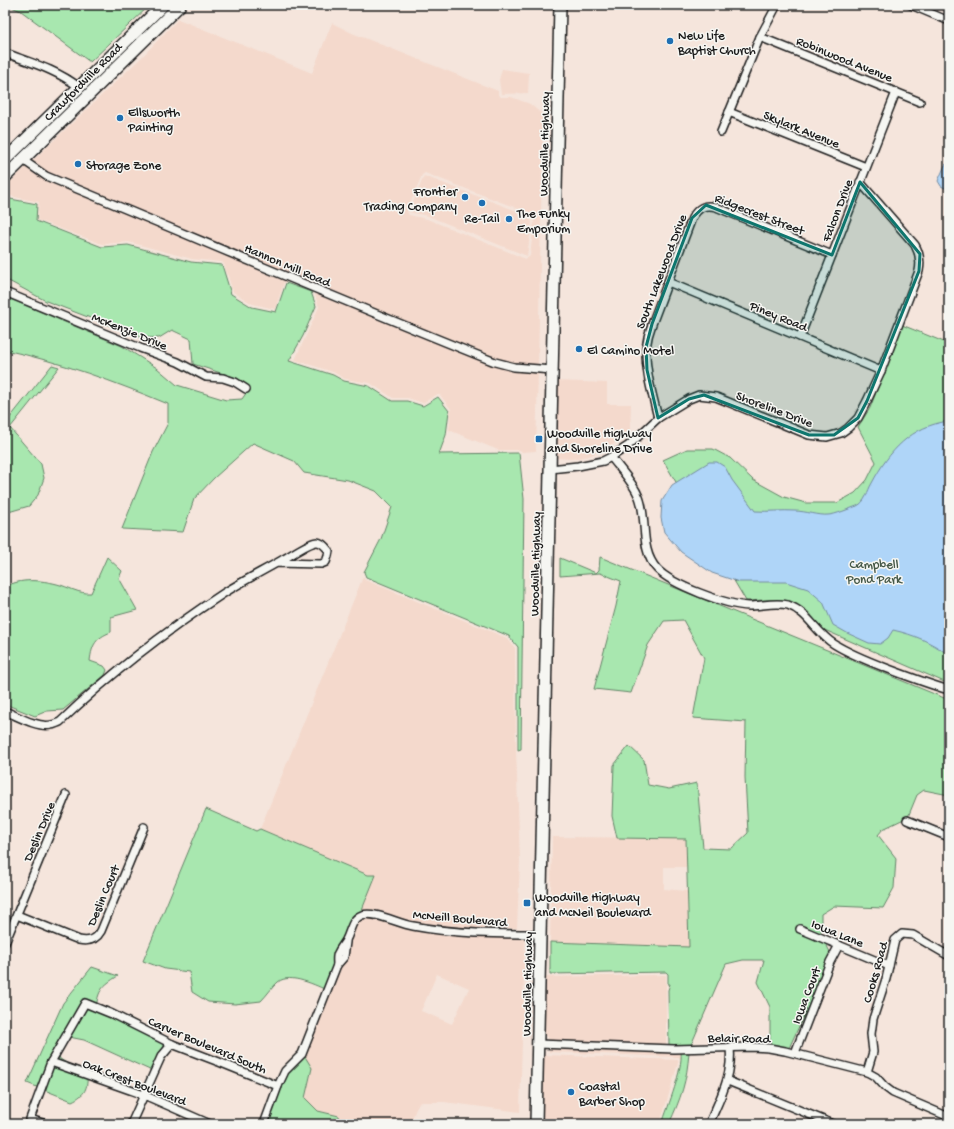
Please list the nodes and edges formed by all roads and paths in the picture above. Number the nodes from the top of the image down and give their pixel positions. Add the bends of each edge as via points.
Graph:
1 (163, 5) edge
2 (180, 5) edge
3 (560, 5) edge
4 (777, 5) edge
5 (911, 5) edge
6 (153, 15) junction
7 (949, 20) edge
8 (760, 37) junction
9 (142, 41) junction
10 (122, 45) junction
11 (8, 54) dead end
12 (112, 71) junction
13 (79, 87) junction
14 (896, 92) junction
15 (920, 102) dead end
16 (729, 112) junction
17 (721, 132) dead end
18 (28, 138) junction
19 (23, 160) junction
20 (5, 161) edge
21 (866, 167) junction
22 (5, 177) edge
23 (860, 182) junction
24 (702, 206) joint
25 (832, 254) junction
26 (668, 282) junction
27 (5, 292) edge
28 (800, 337) junction
29 (552, 370) junction
30 (881, 370) junction
31 (246, 389) dead end
32 (658, 418) junction
33 (611, 457) junction
34 (550, 469) junction
35 (276, 563) junction
36 (949, 690) edge
37 (5, 712) edge
38 (66, 796) dead end
39 (907, 820) dead end
40 (144, 826) dead end
41 (949, 837) edge
42 (16, 915) junction
43 (800, 929) dead end
44 (541, 934) junction
45 (5, 943) edge
46 (839, 945) junction
47 (949, 956) edge
48 (889, 966) junction
49 (172, 1044) junction
50 (538, 1044) junction
51 (730, 1048) junction
52 (795, 1053) junction
53 (51, 1062) junction
54 (867, 1072) junction
55 (728, 1081) junction
56 (278, 1086) junction
57 (144, 1095) junction
58 (949, 1117) edge
59 (46, 1124) edge
60 (131, 1124) edge
61 (210, 1124) edge
62 (264, 1124) edge
63 (536, 1124) edge
64 (709, 1124) edge
65 (833, 1124) edge

1 - 6 main road, Crawfordville Road
2 - 9 main road, Crawfordville Road
3 - 29 main road, Woodville Highway
4 - 8 street
5 - 7 street
6 - 9 main road
6 - 10 main road, Crawfordville Road
8 - 14 street, Robinwood Avenue
8 - 16 street
9 - 12 main road, Crawfordville Road
10 - 12 main road via 118,62
10 - 13 main road, Crawfordville Road
11 - 13 street via 50,69
12 - 19 main road, Crawfordville Road
13 - 18 main road, Crawfordville Road
14 - 15 street, Robinwood Avenue
14 - 21 street, Falcon Drive
16 - 17 street
16 - 21 street, Skylark Avenue
18 - 19 main road
18 - 20 main road, Crawfordville Road
19 - 20 main road
19 - 22 main road, Crawfordville Road
19 - 29 street, Hannon Mill Road via 46,176 495,362 514,367
21 - 23 street, Falcon Drive
23 - 25 street, Falcon Drive
23 - 30 street, Shoreline Drive via 920,254 919,271
24 - 25 street, Ridgecrest Street via 716,207
24 - 26 street, South Lakewood Drive via 692,218
25 - 28 street, Falcon Drive
26 - 28 street, Piney Road
26 - 32 street, South Lakewood Drive via 646,348 647,370
27 - 31 street, McKenzie Drive via 178,362 206,377 223,378
28 - 30 street, Piney Road
29 - 34 main road, Woodville Highway
30 - 32 street, Shoreline Drive via 858,418 848,428 834,435 819,437 804,433 716,397 704,395 689,399
32 - 33 street, Shoreline Drive via 628,446
33 - 34 street, Shoreline Drive via 593,464
33 - 36 street via 631,481 639,497 650,559 669,579 726,603 750,606 782,604 795,608 819,633 839,648
34 - 44 main road, Woodville Highway
35 - 35 street via 317,542 324,544 329,551 326,562 321,564
35 - 37 street via 225,592 163,635 100,685 60,722 46,726
38 - 42 street, Deslin Drive
39 - 41 street
40 - 42 street, Deslin Court via 101,930 94,939 79,940
42 - 45 street, Deslin Drive
43 - 46 street, Iowa Lane
44 - 50 main road, Woodville Highway
44 - 56 street, McNeill Boulevard via 453,932 410,926 375,915 357,918 338,952 337,965 302,1054 285,1072
46 - 48 street, Iowa Lane
46 - 52 street, Iowa Court
47 - 48 street, Cooks Road via 905,933 895,940
48 - 54 street, Cooks Road via 873,1019 873,1052
49 - 53 street, Carver Boulevard South via 118,1016 85,1003
49 - 56 street, Carver Boulevard South
49 - 57 street via 161,1057
50 - 51 street, Belair Road via 674,1049
50 - 63 main road, Woodville Highway
51 - 52 street, Belair Road via 769,1048
51 - 55 street
52 - 54 street, Belair Road
53 - 57 street, Oak Crest Boulevard
53 - 59 street via 30,1119
54 - 58 street, Belair Road via 893,1093
55 - 64 street
55 - 65 street
56 - 62 street, McNeill Boulevard
57 - 60 street
57 - 61 street, Oak Crest Boulevard

